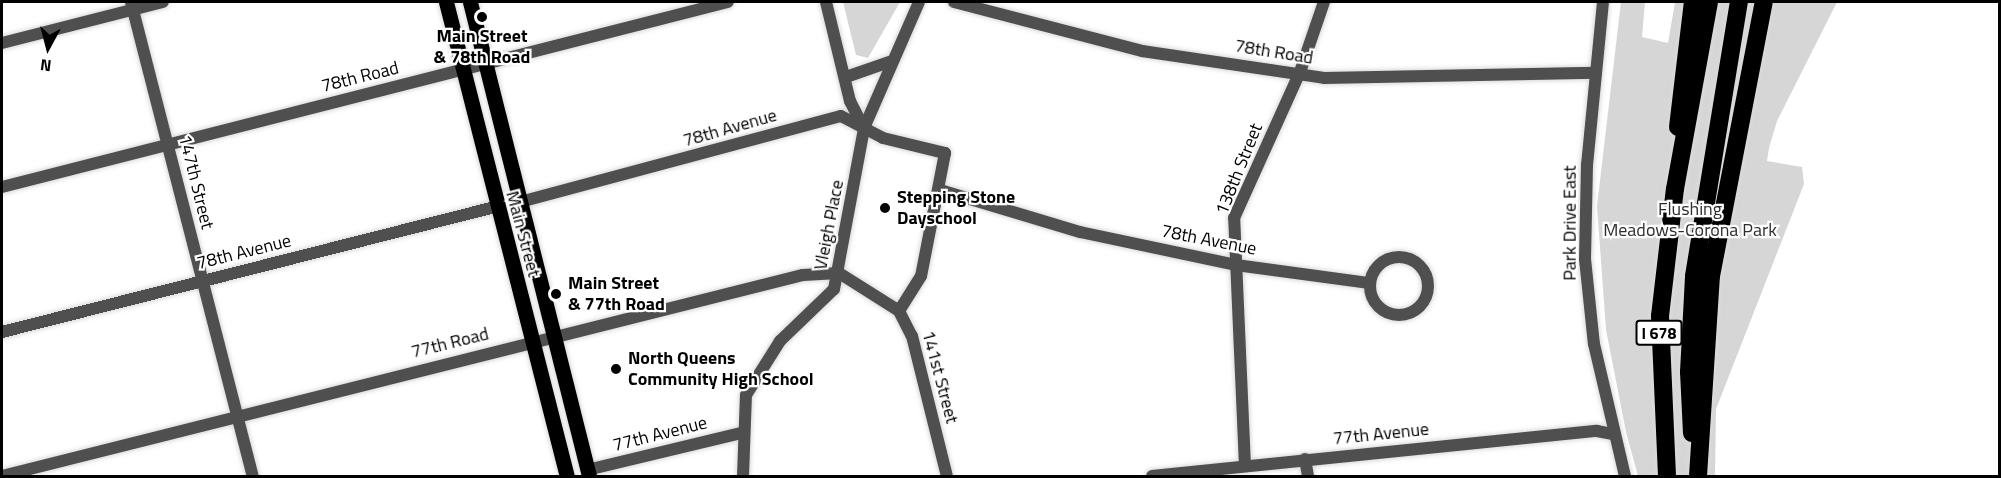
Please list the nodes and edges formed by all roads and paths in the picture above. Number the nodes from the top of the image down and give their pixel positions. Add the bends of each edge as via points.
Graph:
1 (163, 2) edge
2 (446, 2) edge
3 (470, 2) edge
4 (728, 2) edge
5 (826, 2) edge
6 (919, 2) edge
7 (954, 2) edge
8 (1324, 2) edge
9 (1603, 2) edge
10 (1693, 2) edge
11 (1709, 2) edge
12 (1739, 2) edge
13 (1764, 2) edge
14 (1771, 2) edge
15 (132, 5) edge
16 (2, 43) edge
17 (1755, 52) junction
18 (889, 62) junction
19 (487, 63) junction
20 (464, 69) junction
21 (1300, 72) junction
22 (1596, 73) junction
23 (846, 77) junction
24 (864, 128) junction
25 (168, 145) junction
26 (2, 188) edge
27 (1675, 189) junction
28 (940, 190) junction
29 (520, 202) junction
30 (495, 207) junction
31 (1236, 265) junction
32 (839, 273) junction
33 (202, 280) junction
34 (1370, 283) junction
35 (899, 311) junction
36 (2, 332) edge
37 (552, 337) junction
38 (532, 340) junction
39 (237, 417) junction
40 (741, 433) junction
41 (1612, 434) junction
42 (1305, 459) junction
43 (1245, 466) junction
44 (588, 473) edge
45 (566, 476) edge
46 (2, 477) edge
47 (253, 477) edge
48 (742, 477) edge
49 (947, 477) edge
50 (1152, 477) edge
51 (1308, 477) edge
52 (1625, 477) edge
53 (1667, 477) edge
54 (1698, 477) edge

1 - 15 street
2 - 20 main road, Main Street
3 - 19 main road, Main Street
4 - 19 street, 78th Road
5 - 23 street
6 - 18 street, Vleigh Place
7 - 21 street, 78th Road via 1142,51
8 - 21 street, 138th Street
9 - 22 street, Park Drive East
10 - 27 highway via 1680,80
11 - 27 highway, I 678
12 - 54 highway, I 678 via 1692,304 1689,395
13 - 17 highway
14 - 17 highway
15 - 16 street
15 - 25 street, 147th Street
17 - 54 highway via 1711,276
18 - 23 street
18 - 24 street, Vleigh Place via 873,116
19 - 20 street, 78th Road
19 - 29 main road, Main Street
20 - 25 street, 78th Road
20 - 30 main road, Main Street
21 - 22 street, 78th Road via 1324,78
21 - 31 street, 138th Street via 1234,218
22 - 41 street, Park Drive East via 1585,259
23 - 24 street via 849,101
24 - 28 street, 78th Avenue via 883,138 945,153
24 - 29 street, 78th Avenue via 841,116
24 - 32 street, Vleigh Place
25 - 26 street, 78th Road
25 - 33 street, 147th Street
27 - 53 highway, I 678 via 1659,344
28 - 31 street, 78th Avenue via 1080,232
28 - 35 street via 921,276
29 - 37 main road, Main Street
30 - 33 street, 78th Avenue
30 - 38 main road, Main Street
31 - 34 street, 78th Avenue
31 - 43 street, 138th Street
32 - 35 street
32 - 37 street, 77th Road via 780,280
32 - 40 street, Vleigh Place via 834,290 761,366 746,395
33 - 36 street, 78th Avenue
33 - 39 street, 147th Street
34 - 34 street via 1377,305 1398,315 1419,307 1428,288 1417,263 1400,257 1380,264
35 - 49 street, 141st Street via 912,336
37 - 38 street, 77th Road
37 - 44 main road, Main Street
38 - 39 street, 77th Road
38 - 45 main road, Main Street
39 - 46 street, 77th Road
39 - 47 street, 147th Street
40 - 44 street, 77th Avenue
40 - 48 street, Vleigh Place
41 - 42 street, 77th Avenue via 1597,430
41 - 52 street, Park Drive East
42 - 43 street, 77th Avenue
42 - 51 street
43 - 50 street, 77th Avenue

